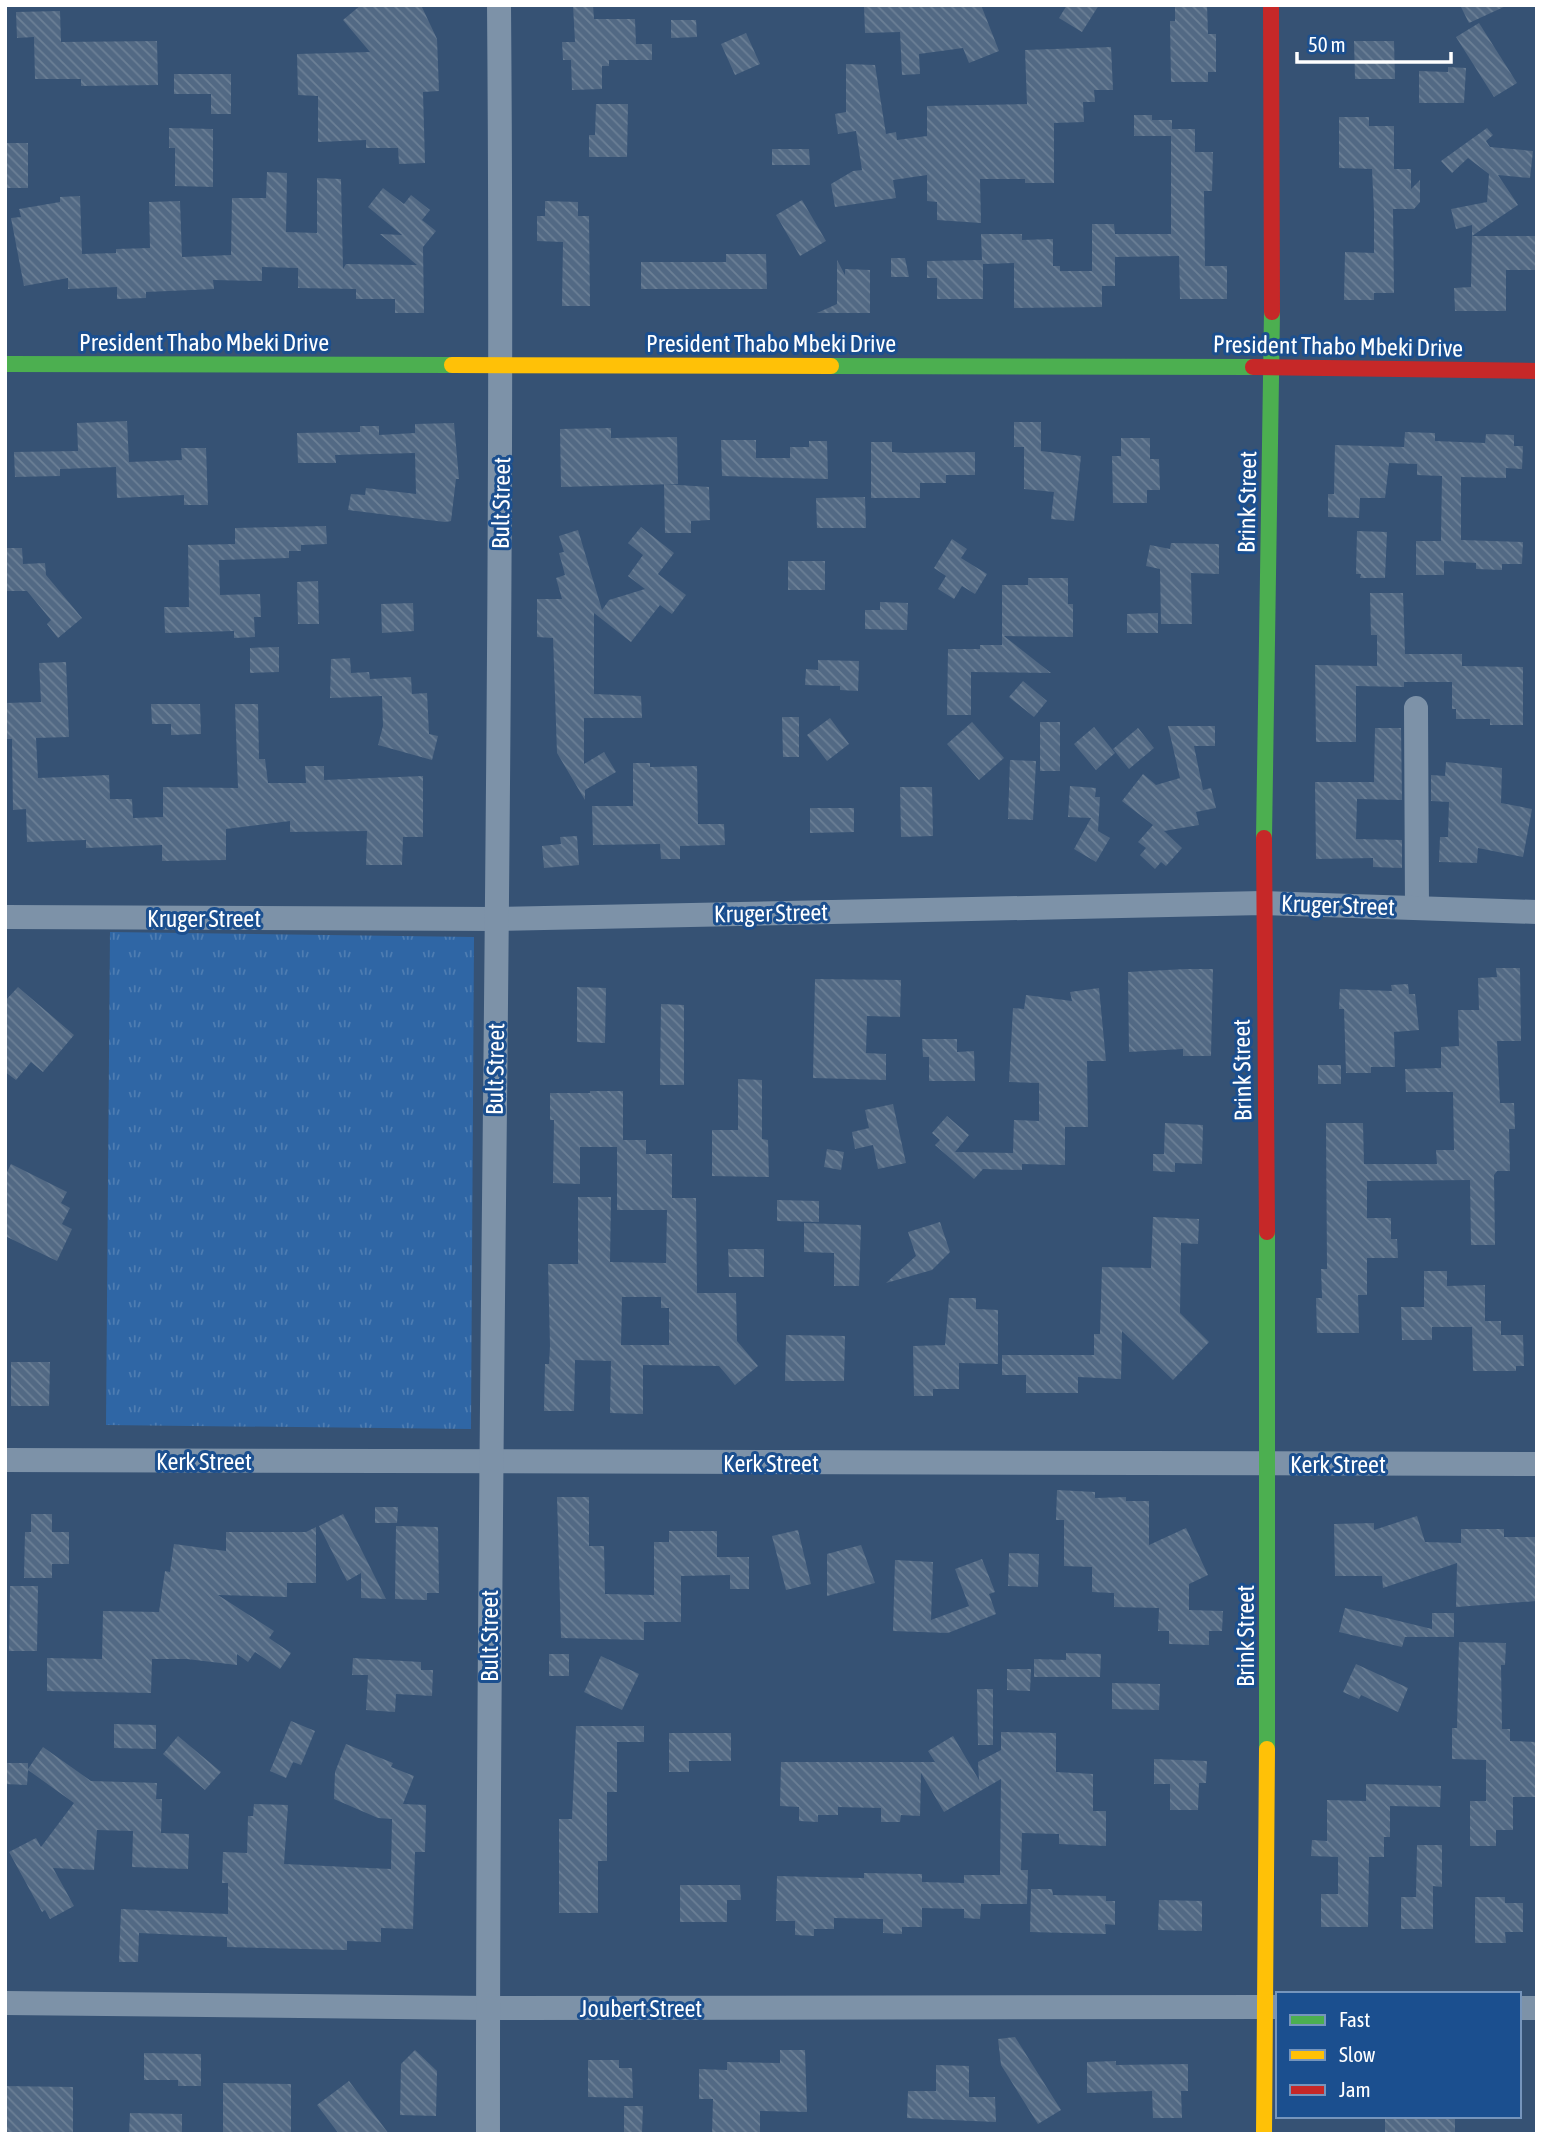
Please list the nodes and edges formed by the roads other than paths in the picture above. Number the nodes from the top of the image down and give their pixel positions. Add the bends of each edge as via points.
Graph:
1 (499, 5) edge
2 (1271, 5) edge
3 (5, 364) edge
4 (502, 365) junction
5 (1272, 367) junction
6 (1537, 371) edge
7 (1416, 708) dead end
8 (1263, 903) junction
9 (1417, 908) junction
10 (1537, 912) edge
11 (5, 917) edge
12 (497, 919) junction
13 (5, 1460) edge
14 (490, 1463) junction
15 (1269, 1464) junction
16 (1537, 1464) edge
17 (5, 2003) edge
18 (1272, 2007) edge
19 (488, 2008) junction
20 (488, 2134) edge
21 (1264, 2134) edge

1 - 4 street, Bult Street
2 - 5 street, Brink Street
3 - 4 street, President Thabo Mbeki Drive
4 - 5 street, President Thabo Mbeki Drive
4 - 12 street, Bult Street
5 - 6 street, President Thabo Mbeki Drive
5 - 8 street, Brink Street
7 - 9 street
8 - 9 street, Kruger Street
8 - 12 street, Kruger Street
8 - 15 street, Brink Street
9 - 10 street, Kruger Street
11 - 12 street, Kruger Street
12 - 14 street, Bult Street
13 - 14 street, Kerk Street
14 - 15 street, Kerk Street
14 - 19 street, Bult Street
15 - 16 street, Kerk Street
15 - 18 street, Brink Street
17 - 19 street, Joubert Street
18 - 19 street, Joubert Street
18 - 21 street, Brink Street
19 - 20 street, Bult Street

